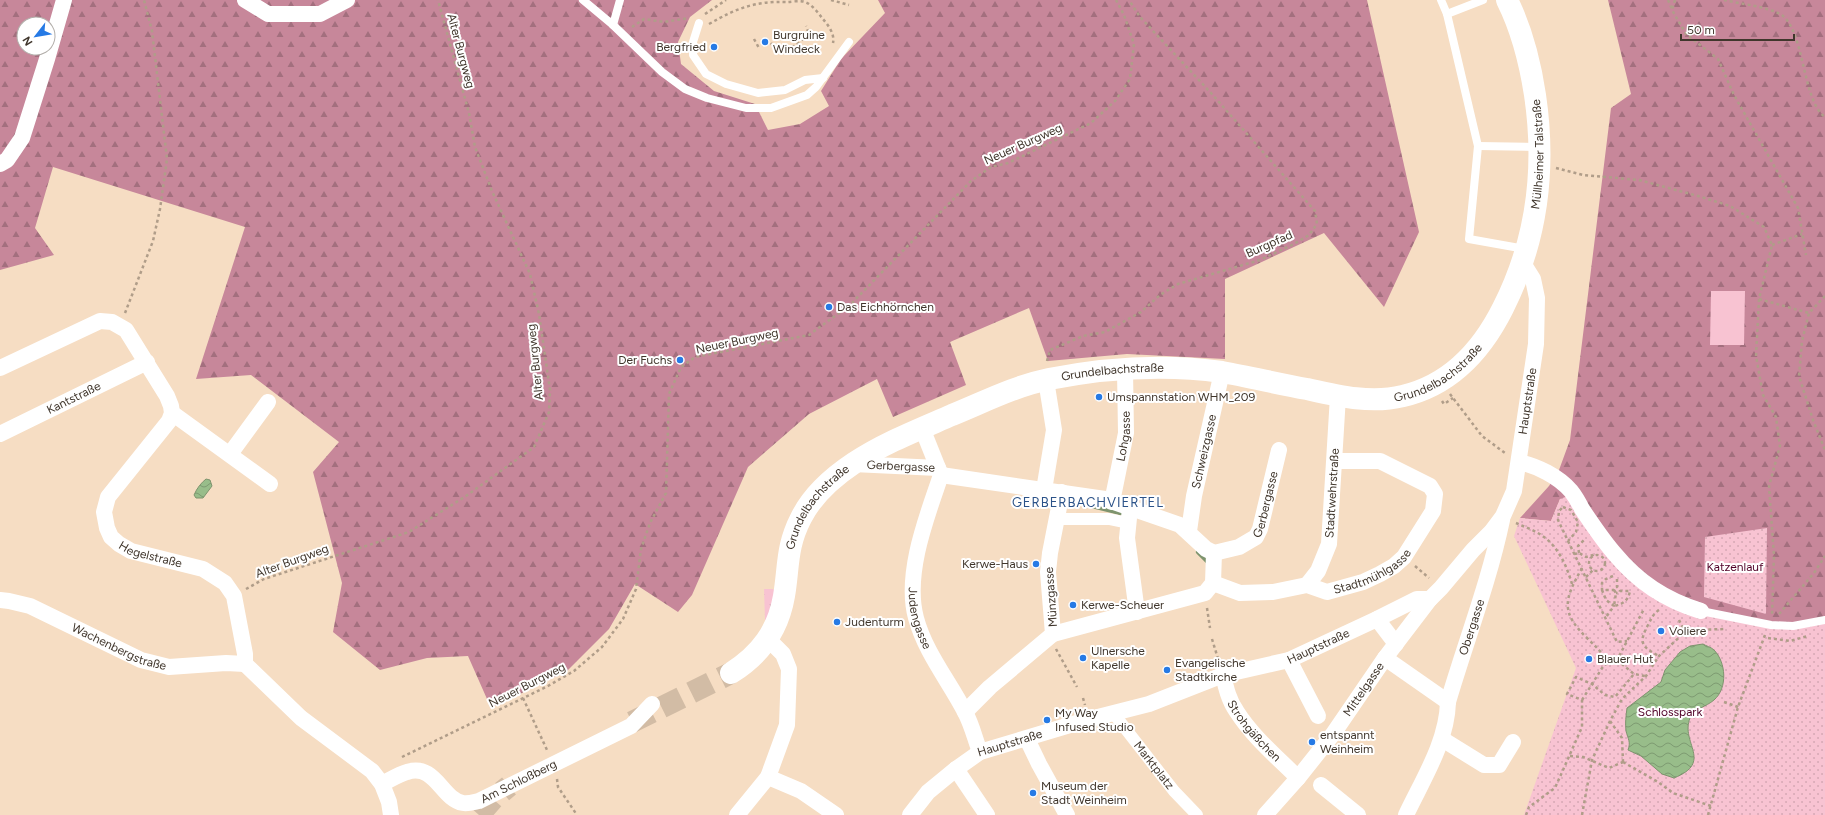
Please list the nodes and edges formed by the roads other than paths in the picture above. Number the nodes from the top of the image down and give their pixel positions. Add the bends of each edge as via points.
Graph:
1 (64, 0) edge
2 (245, 0) edge
3 (347, 0) edge
4 (583, 0) edge
5 (620, 0) edge
6 (1441, 0) edge
7 (1483, 0) edge
8 (1506, 0) edge
9 (1447, 14) junction
10 (699, 23) dead end
11 (613, 25) junction
12 (849, 42) dead end
13 (823, 78) junction
14 (1478, 146) junction
15 (1540, 156) junction
16 (0, 164) edge
17 (1525, 257) junction
18 (147, 362) junction
19 (0, 368) edge
20 (1125, 370) junction
21 (1222, 372) junction
22 (1047, 379) junction
23 (1338, 396) junction
24 (268, 402) dead end
25 (172, 413) junction
26 (922, 428) junction
27 (0, 434) edge
28 (1279, 450) dead end
29 (230, 454) junction
30 (1335, 461) junction
31 (1518, 462) junction
32 (853, 464) junction
33 (939, 472) junction
34 (270, 484) dead end
35 (1044, 490) junction
36 (1062, 492) junction
37 (1112, 502) junction
38 (1129, 516) junction
39 (1503, 516) junction
40 (1057, 519) junction
41 (1189, 531) junction
42 (1214, 553) junction
43 (1307, 585) junction
44 (1209, 588) junction
45 (1436, 594) junction
46 (0, 600) edge
47 (1701, 611) joint
48 (1136, 612) junction
49 (1377, 619) junction
50 (1825, 620) edge
51 (768, 639) junction
52 (1055, 641) junction
53 (1396, 644) junction
54 (1385, 658) junction
55 (1289, 660) junction
56 (245, 664) junction
57 (731, 673) tunnel mouth
58 (1223, 675) junction
59 (1448, 702) junction
60 (652, 704) dead end
61 (965, 712) junction
62 (1114, 714) junction
63 (1318, 716) dead end
64 (1027, 739) junction
65 (1442, 739) junction
66 (1513, 742) dead end
67 (980, 752) junction
68 (956, 769) junction
69 (768, 778) junction
70 (1298, 778) junction
71 (382, 784) junction
72 (1321, 785) dead end
73 (391, 815) edge
74 (737, 815) edge
75 (836, 815) edge
76 (910, 815) edge
77 (987, 815) edge
78 (1068, 815) edge
79 (1197, 815) edge
80 (1265, 815) edge
81 (1358, 815) edge
82 (1406, 815) edge

1 - 16 street via 22,138 7,160
2 - 3 street via 268,14 320,14
4 - 11 lane
5 - 11 lane
6 - 9 lane
7 - 9 lane
8 - 15 main road, Müllheimer Talstraße via 1515,17 1528,60 1537,111
9 - 14 lane
10 - 13 lane via 693,42 693,55 706,74 726,84 758,93 785,90 805,80
11 - 13 lane via 662,72 685,88 706,98 746,108 771,108 807,95
12 - 13 lane
14 - 15 lane
14 - 17 lane via 1469,239
15 - 17 main road, Müllheimer Talstraße via 1537,203
17 - 23 main road, Grundelbachstraße via 1512,290 1488,335 1471,357 1452,373 1430,386 1401,397 1367,399
17 - 31 street, Hauptstraße via 1533,278 1538,313 1536,344
18 - 19 street via 132,338 120,325 106,321
18 - 25 street via 171,406
18 - 27 street, Kantstraße
20 - 21 main road, Grundelbachstraße via 1168,368
20 - 22 main road, Grundelbachstraße via 1087,372
20 - 37 street, Lohgasse via 1126,433
21 - 23 main road, Grundelbachstraße
21 - 41 street, Schweizgasse via 1194,496
22 - 26 main road, Grundelbachstraße via 1010,390
22 - 35 street via 1054,430
23 - 30 street, Stadtwehrstraße
24 - 29 street
25 - 29 street
25 - 56 street, Hegelstraße via 165,428 108,498 104,512 107,528 119,544 131,551 203,569 225,583 234,596
26 - 32 main road, Grundelbachstraße
26 - 33 street
28 - 42 street, Gerbergasse via 1256,538 1239,547
29 - 34 street
30 - 43 street, Stadtwehrstraße via 1329,544 1318,571
30 - 43 street, Stadtmühlgasse via 1380,461 1430,486 1435,494 1433,511 1404,557 1394,566 1380,574 1327,592
31 - 39 street, Hauptstraße via 1514,491
31 - 47 street via 1533,465 1555,477 1571,491 1603,540 1644,583 1665,597
32 - 33 street, Gerbergasse
32 - 51 main road, Grundelbachstraße via 824,489 801,518 788,552 784,596
33 - 35 street, Gerbergasse
33 - 61 street, Judengasse via 917,553 914,605 928,648
35 - 36 street, Gerbergasse
36 - 37 street, Gerbergasse
36 - 40 street, Münzgasse
37 - 38 street, Gerbergasse
38 - 40 street via 1109,519
38 - 41 street, Gerbergasse via 1180,525
38 - 48 street via 1127,538
39 - 45 street, Hauptstraße
39 - 59 street, Obergasse via 1482,598
40 - 52 street, Münzgasse via 1048,572
41 - 42 street, Gerbergasse via 1206,549
42 - 44 street
43 - 44 street via 1273,592 1240,593
44 - 48 street
45 - 49 street, Hauptstraße via 1417,599
45 - 53 street, Mittelgasse
46 - 56 street, Wachenbergstraße via 30,606 141,660 168,667
47 - 50 lane via 1772,625 1793,626
48 - 52 street
49 - 53 street
49 - 55 street, Hauptstraße
51 - 57 main road, Grundelbachstraße via 754,657
51 - 69 street via 783,654 789,669 790,686 787,725
52 - 61 street, Münzgasse via 990,687
53 - 54 street, Mittelgasse
54 - 59 street
54 - 70 street, Mittelgasse via 1333,734
55 - 58 street, Hauptstraße
55 - 63 street
56 - 71 street via 301,718 372,771
58 - 62 street, Hauptstraße via 1149,704
58 - 70 street, Strohgäßchen via 1236,712 1251,731
59 - 65 street, Obergasse
60 - 71 street, Am Schloßberg via 630,726 471,803 457,801 431,775 421,771 408,771
61 - 67 street, Judengasse
62 - 64 street, Hauptstraße
62 - 79 street, Marktplatz via 1174,791
64 - 67 street, Hauptstraße
64 - 78 street
65 - 66 street via 1484,765 1499,766
65 - 82 street, Obergasse
67 - 68 street, Hauptstraße
68 - 76 street, Hauptstraße via 928,792
68 - 77 street
69 - 74 street
69 - 75 street via 801,791
70 - 80 street, Mittelgasse
71 - 73 street
72 - 81 street

